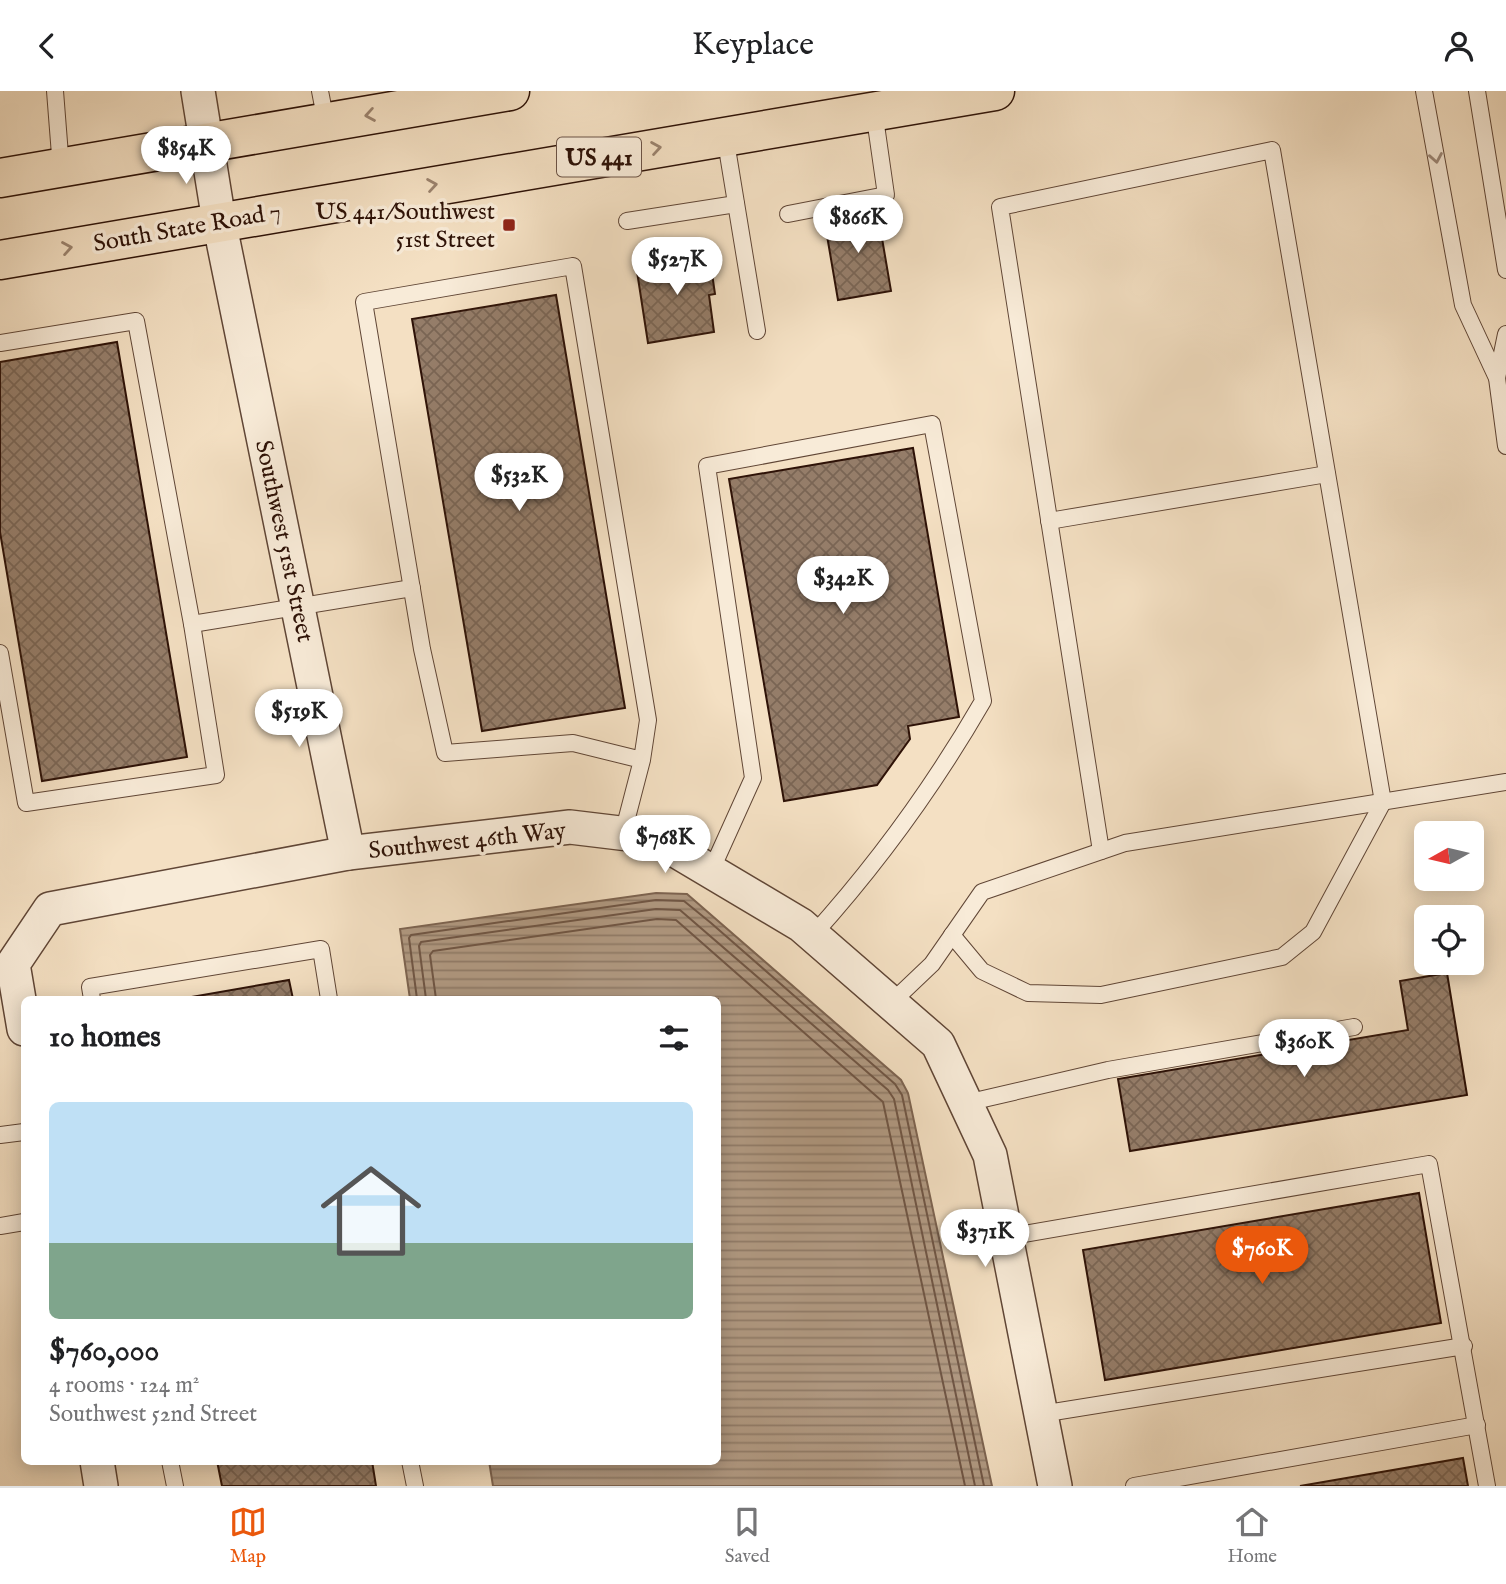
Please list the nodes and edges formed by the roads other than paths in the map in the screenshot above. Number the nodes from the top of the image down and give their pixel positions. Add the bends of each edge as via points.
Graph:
1 (55, 91) edge
2 (198, 91) edge
3 (510, 91) edge
4 (995, 91) edge
5 (1424, 91) edge
6 (1477, 91) edge
7 (323, 107) edge
8 (874, 111) junction
9 (725, 136) junction
10 (206, 142) junction
11 (61, 168) junction
12 (0, 178) edge
13 (736, 204) junction
14 (788, 214) dead end
15 (219, 221) junction
16 (627, 221) dead end
17 (0, 261) edge
18 (1506, 269) edge
19 (757, 331) dead end
20 (1506, 334) edge
21 (0, 342) edge
22 (1497, 378) junction
23 (1506, 446) edge
24 (1327, 474) junction
25 (1049, 521) junction
26 (411, 588) junction
27 (298, 607) junction
28 (192, 624) junction
29 (0, 653) edge
30 (642, 760) junction
31 (1506, 782) edge
32 (1383, 802) junction
33 (623, 833) junction
34 (1101, 851) junction
35 (348, 853) junction
36 (711, 871) junction
37 (813, 935) junction
38 (952, 935) junction
39 (91, 996) edge
40 (329, 996) edge
41 (891, 1003) junction
42 (21, 1011) edge
43 (1354, 1027) dead end
44 (966, 1103) junction
45 (21, 1132) edge
46 (0, 1135) edge
47 (21, 1222) edge
48 (0, 1226) edge
49 (1006, 1237) junction
50 (1464, 1346) junction
51 (1041, 1414) junction
52 (1477, 1425) junction
53 (98, 1465) edge
54 (171, 1465) edge
55 (411, 1465) edge
56 (101, 1486) edge
57 (175, 1486) edge
58 (415, 1486) edge
59 (1055, 1486) edge
60 (1134, 1486) edge
61 (1487, 1486) edge

1 - 11 lane
2 - 10 street, Southwest 51st Street
3 -> 7 main road
4 - 8 main road, South State Road 7 / US 441
5 -> 22 lane via 1463,305
6 - 18 lane
7 - 10 main road
8 - 9 main road, South State Road 7 / US 441
8 - 14 lane via 886,195
9 - 13 lane
15 -> 9 main road, South State Road 7 / US 441
10 - 11 main road
10 - 15 street, Southwest 51st Street
11 - 12 main road
13 - 16 lane
13 - 19 lane
17 -> 15 main road, South State Road 7 / US 441
15 - 27 street, Southwest 51st Street
20 - 22 lane
21 - 28 lane via 136,321
22 - 23 lane
24 - 25 lane
24 - 25 lane via 1272,150 1000,207
24 - 32 lane
25 - 34 lane
26 - 27 lane
26 - 30 lane via 445,753 573,743
26 - 30 lane via 364,302 573,266 648,720
27 - 28 lane
27 - 35 street, Southwest 51st Street
28 - 29 lane via 216,775 26,803
30 - 33 lane
31 - 32 lane
32 - 34 lane via 1125,843
32 - 38 lane via 1313,932 1282,957 1101,995 1028,993 982,971
33 - 35 street, Southwest 46th Way via 570,827
33 - 36 street, Southwest 46th Way via 653,837
34 - 38 lane via 982,892
35 - 42 street via 50,909 13,964
36 - 37 street, Southwest 46th Way
36 - 37 lane via 753,778 707,467 932,424 983,701 955,749 861,880
37 - 41 street, Southwest 46th Way
38 - 41 lane via 932,964
39 - 40 lane via 90,988 321,949
41 - 44 street, Southwest 46th Way via 938,1044
43 - 44 lane via 1108,1070
44 - 49 street via 990,1154
45 - 46 lane
47 - 48 lane
49 - 50 lane via 1429,1164
49 - 51 street
50 - 51 lane
50 - 52 lane
51 - 59 street
52 - 60 lane
52 - 61 lane
53 - 56 street
54 - 57 lane
55 - 58 lane

